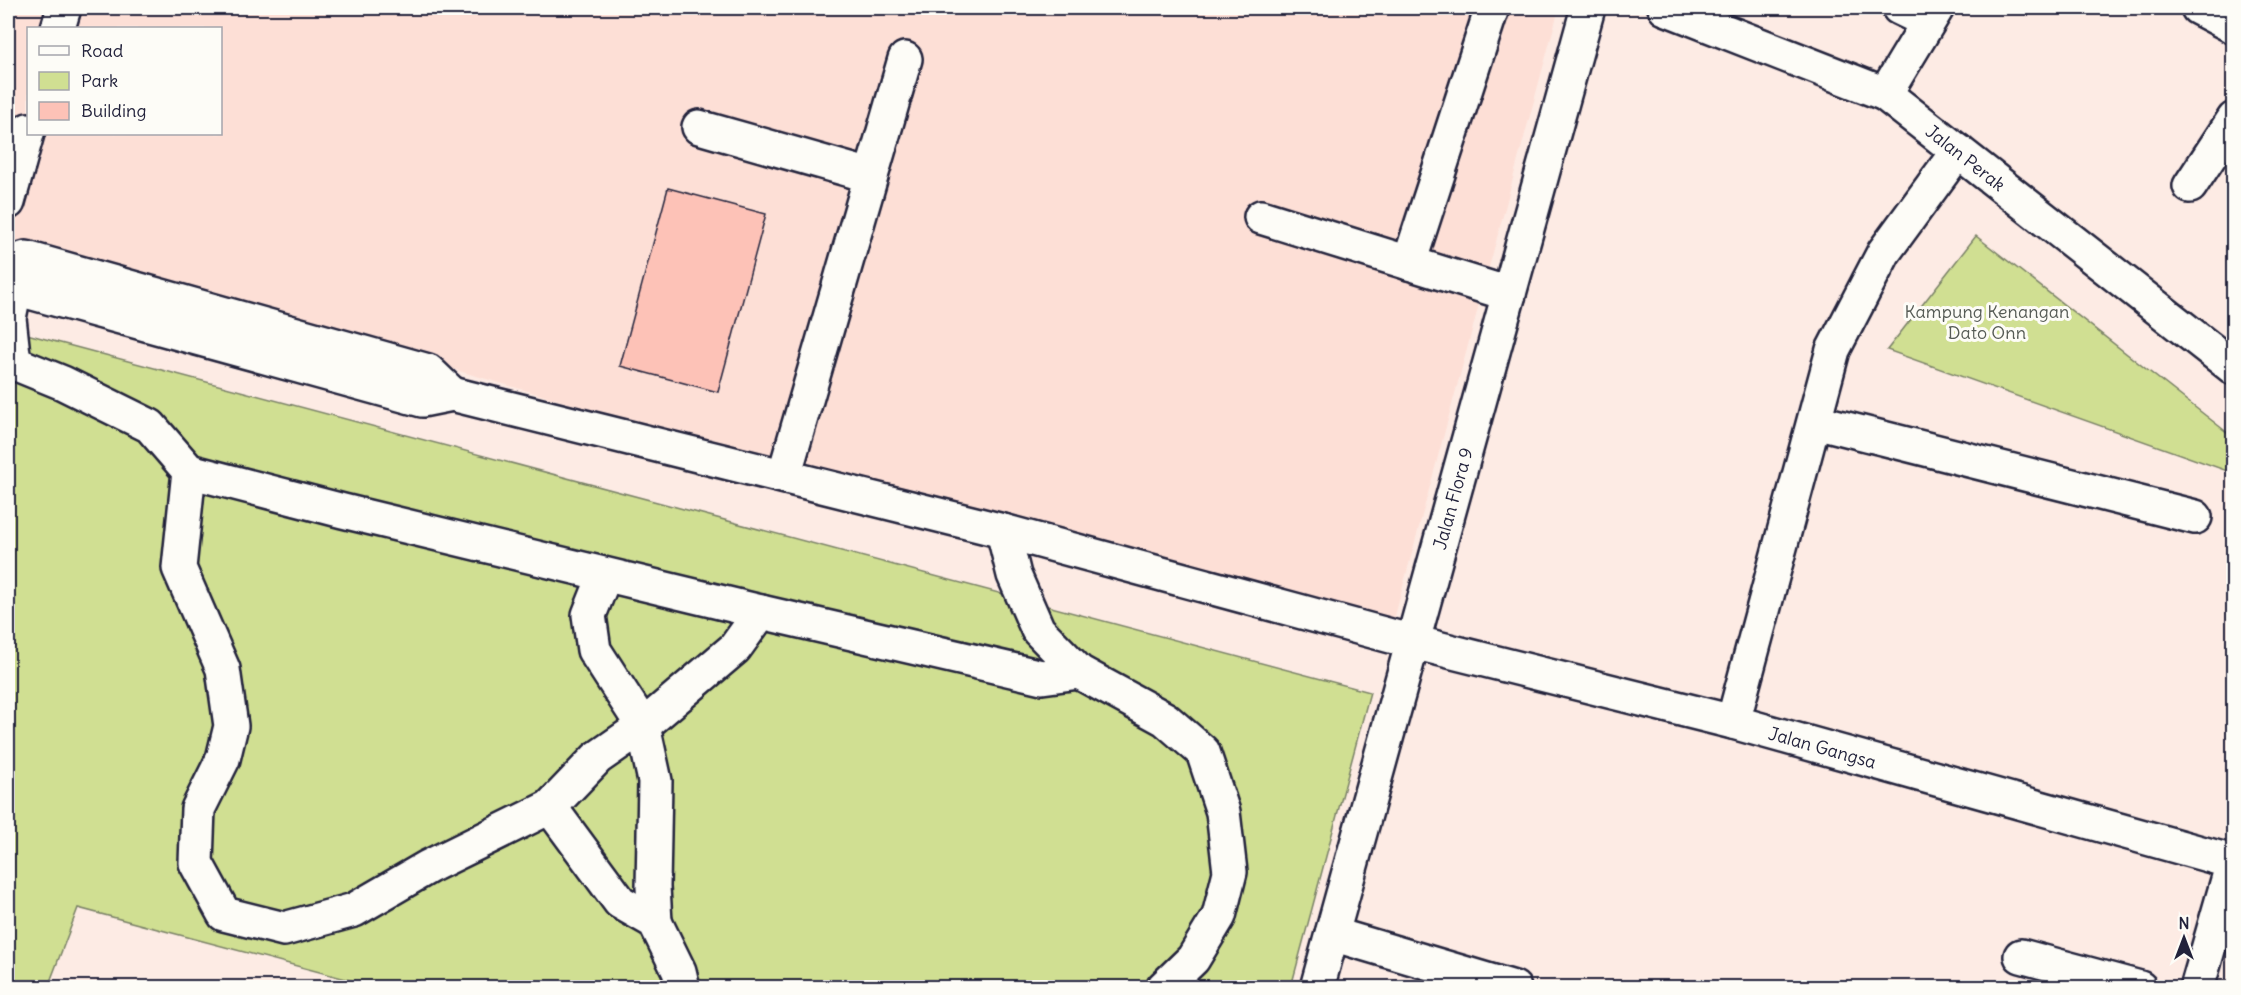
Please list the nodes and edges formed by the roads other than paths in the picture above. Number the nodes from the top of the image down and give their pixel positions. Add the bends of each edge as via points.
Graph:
1 (64, 8) edge
2 (1492, 8) edge
3 (1588, 8) edge
4 (1665, 8) edge
5 (1899, 8) edge
6 (2198, 8) edge
7 (1933, 15) edge
8 (58, 27) edge
9 (2234, 27) edge
10 (905, 59) dead end
11 (1885, 94) junction
12 (2234, 119) edge
13 (699, 127) dead end
14 (27, 134) edge
15 (1958, 151) junction
16 (871, 176) junction
17 (2190, 186) dead end
18 (8, 201) edge
19 (1261, 217) dead end
20 (1409, 263) junction
21 (10, 276) edge
22 (1509, 294) junction
23 (2234, 368) edge
24 (1815, 421) junction
25 (189, 471) junction
26 (784, 476) junction
27 (2195, 517) dead end
28 (1003, 531) junction
29 (605, 575) junction
30 (761, 612) junction
31 (1413, 642) junction
32 (1079, 672) junction
33 (1734, 722) junction
34 (643, 726) junction
35 (550, 807) junction
36 (2233, 860) edge
37 (656, 922) junction
38 (1332, 934) junction
39 (2021, 956) dead end
40 (683, 987) edge
41 (1163, 987) edge
42 (1317, 987) edge
43 (1514, 987) edge
44 (2140, 987) edge
45 (2197, 987) edge

1 - 8 street
2 - 20 street
3 - 22 street, Jalan Flora 9
4 - 11 street, Jalan Perak
5 - 7 street
6 - 9 street
7 - 11 street
10 - 16 street
11 - 15 street, Jalan Perak
12 - 17 street
13 - 16 street
14 - 18 street
15 - 23 street, Jalan Perak
15 - 24 street via 1884,252 1833,350
16 - 26 street
19 - 20 street
20 - 22 street
21 - 25 street via 14,363 150,426
21 - 26 street, Jalan Gangsa via 26,258 428,371 452,394
22 - 31 street, Jalan Flora 9
24 - 27 street
24 - 33 street
25 - 29 street
25 - 35 street via 179,568 223,669 231,726 223,759 198,809 196,863 224,914 284,929 354,910 428,867
26 - 28 street, Jalan Gangsa
28 - 31 street, Jalan Gangsa
28 - 32 street via 1014,575 1038,630
29 - 30 street
29 - 34 street via 589,615 594,650
30 - 32 street via 1042,677
30 - 34 street via 735,648
31 - 33 street, Jalan Gangsa
31 - 38 street, Jalan Flora 9
32 - 41 street via 1165,719 1203,752 1223,812 1230,872 1219,916 1193,959
33 - 36 street, Jalan Gangsa
34 - 35 street via 597,758
34 - 37 street via 656,781
35 - 37 street via 620,902
36 - 45 street
37 - 40 street
38 - 42 street, Jalan Flora 9
38 - 43 street
39 - 44 street

